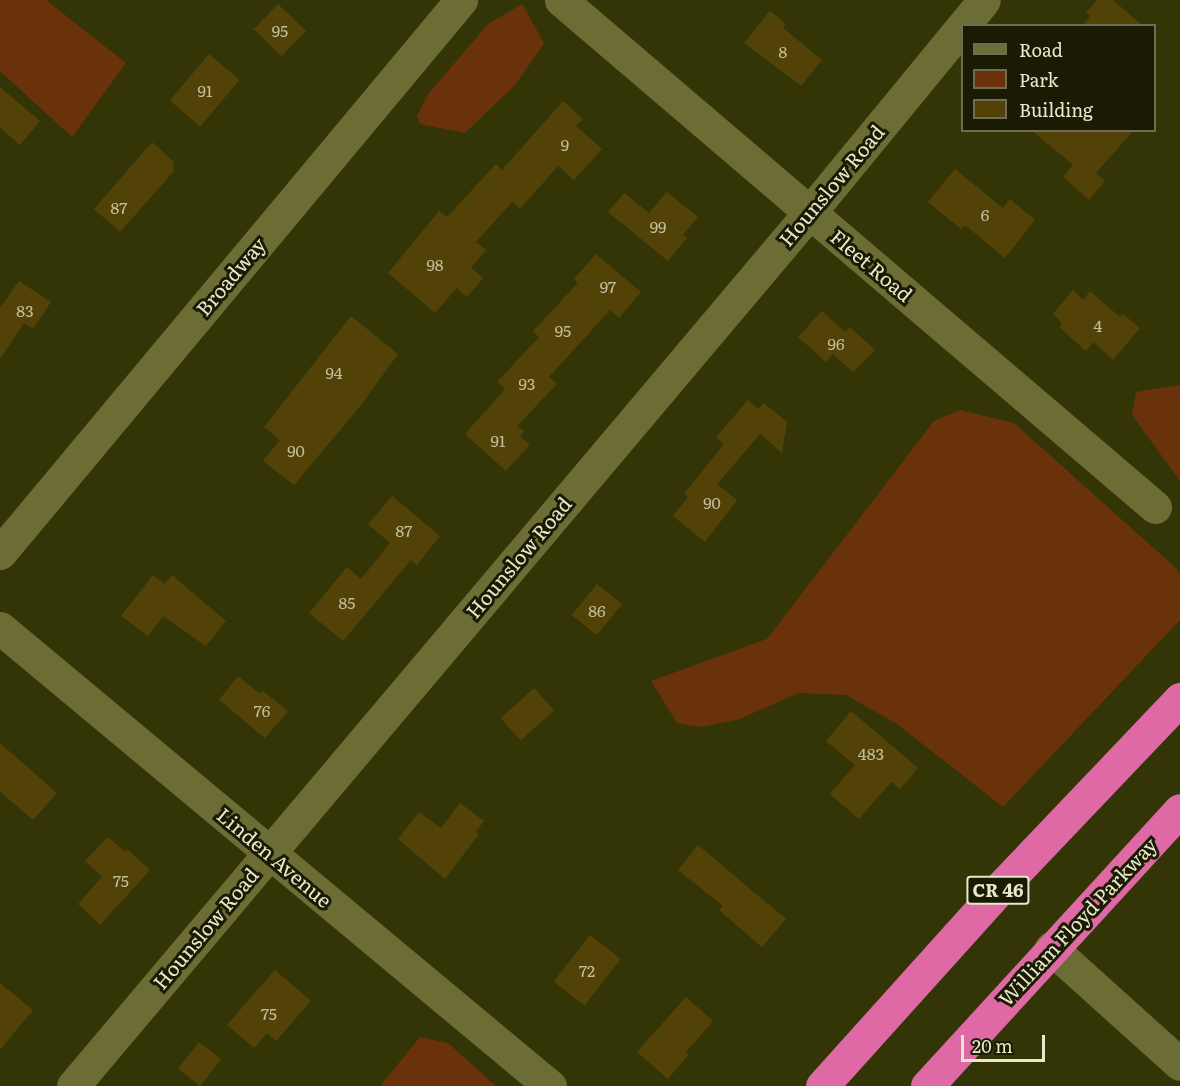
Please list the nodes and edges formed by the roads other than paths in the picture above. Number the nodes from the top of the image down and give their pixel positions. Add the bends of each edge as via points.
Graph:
1 (461, 0) edge
2 (561, 0) edge
3 (984, 0) edge
4 (965, 24) edge
5 (961, 28) edge
6 (810, 212) junction
7 (1155, 507) dead end
8 (0, 553) edge
9 (0, 628) edge
10 (1180, 699) edge
11 (1180, 810) edge
12 (269, 852) junction
13 (1051, 948) junction
14 (1180, 1064) edge
15 (73, 1086) edge
16 (550, 1086) edge
17 (822, 1086) edge
18 (927, 1086) edge

1 - 8 street, Broadway
2 - 6 street, Fleet Road
3 - 4 street, Hounslow Road
5 - 6 street, Hounslow Road
6 - 7 street, Fleet Road
6 - 12 street, Hounslow Road
9 - 12 street, Linden Avenue
10 - 17 highway, CR 46 via 1009,879
11 - 13 highway, William Floyd Parkway
12 - 15 street, Hounslow Road
12 - 16 street, Linden Avenue
13 - 14 street
13 - 18 highway, William Floyd Parkway

